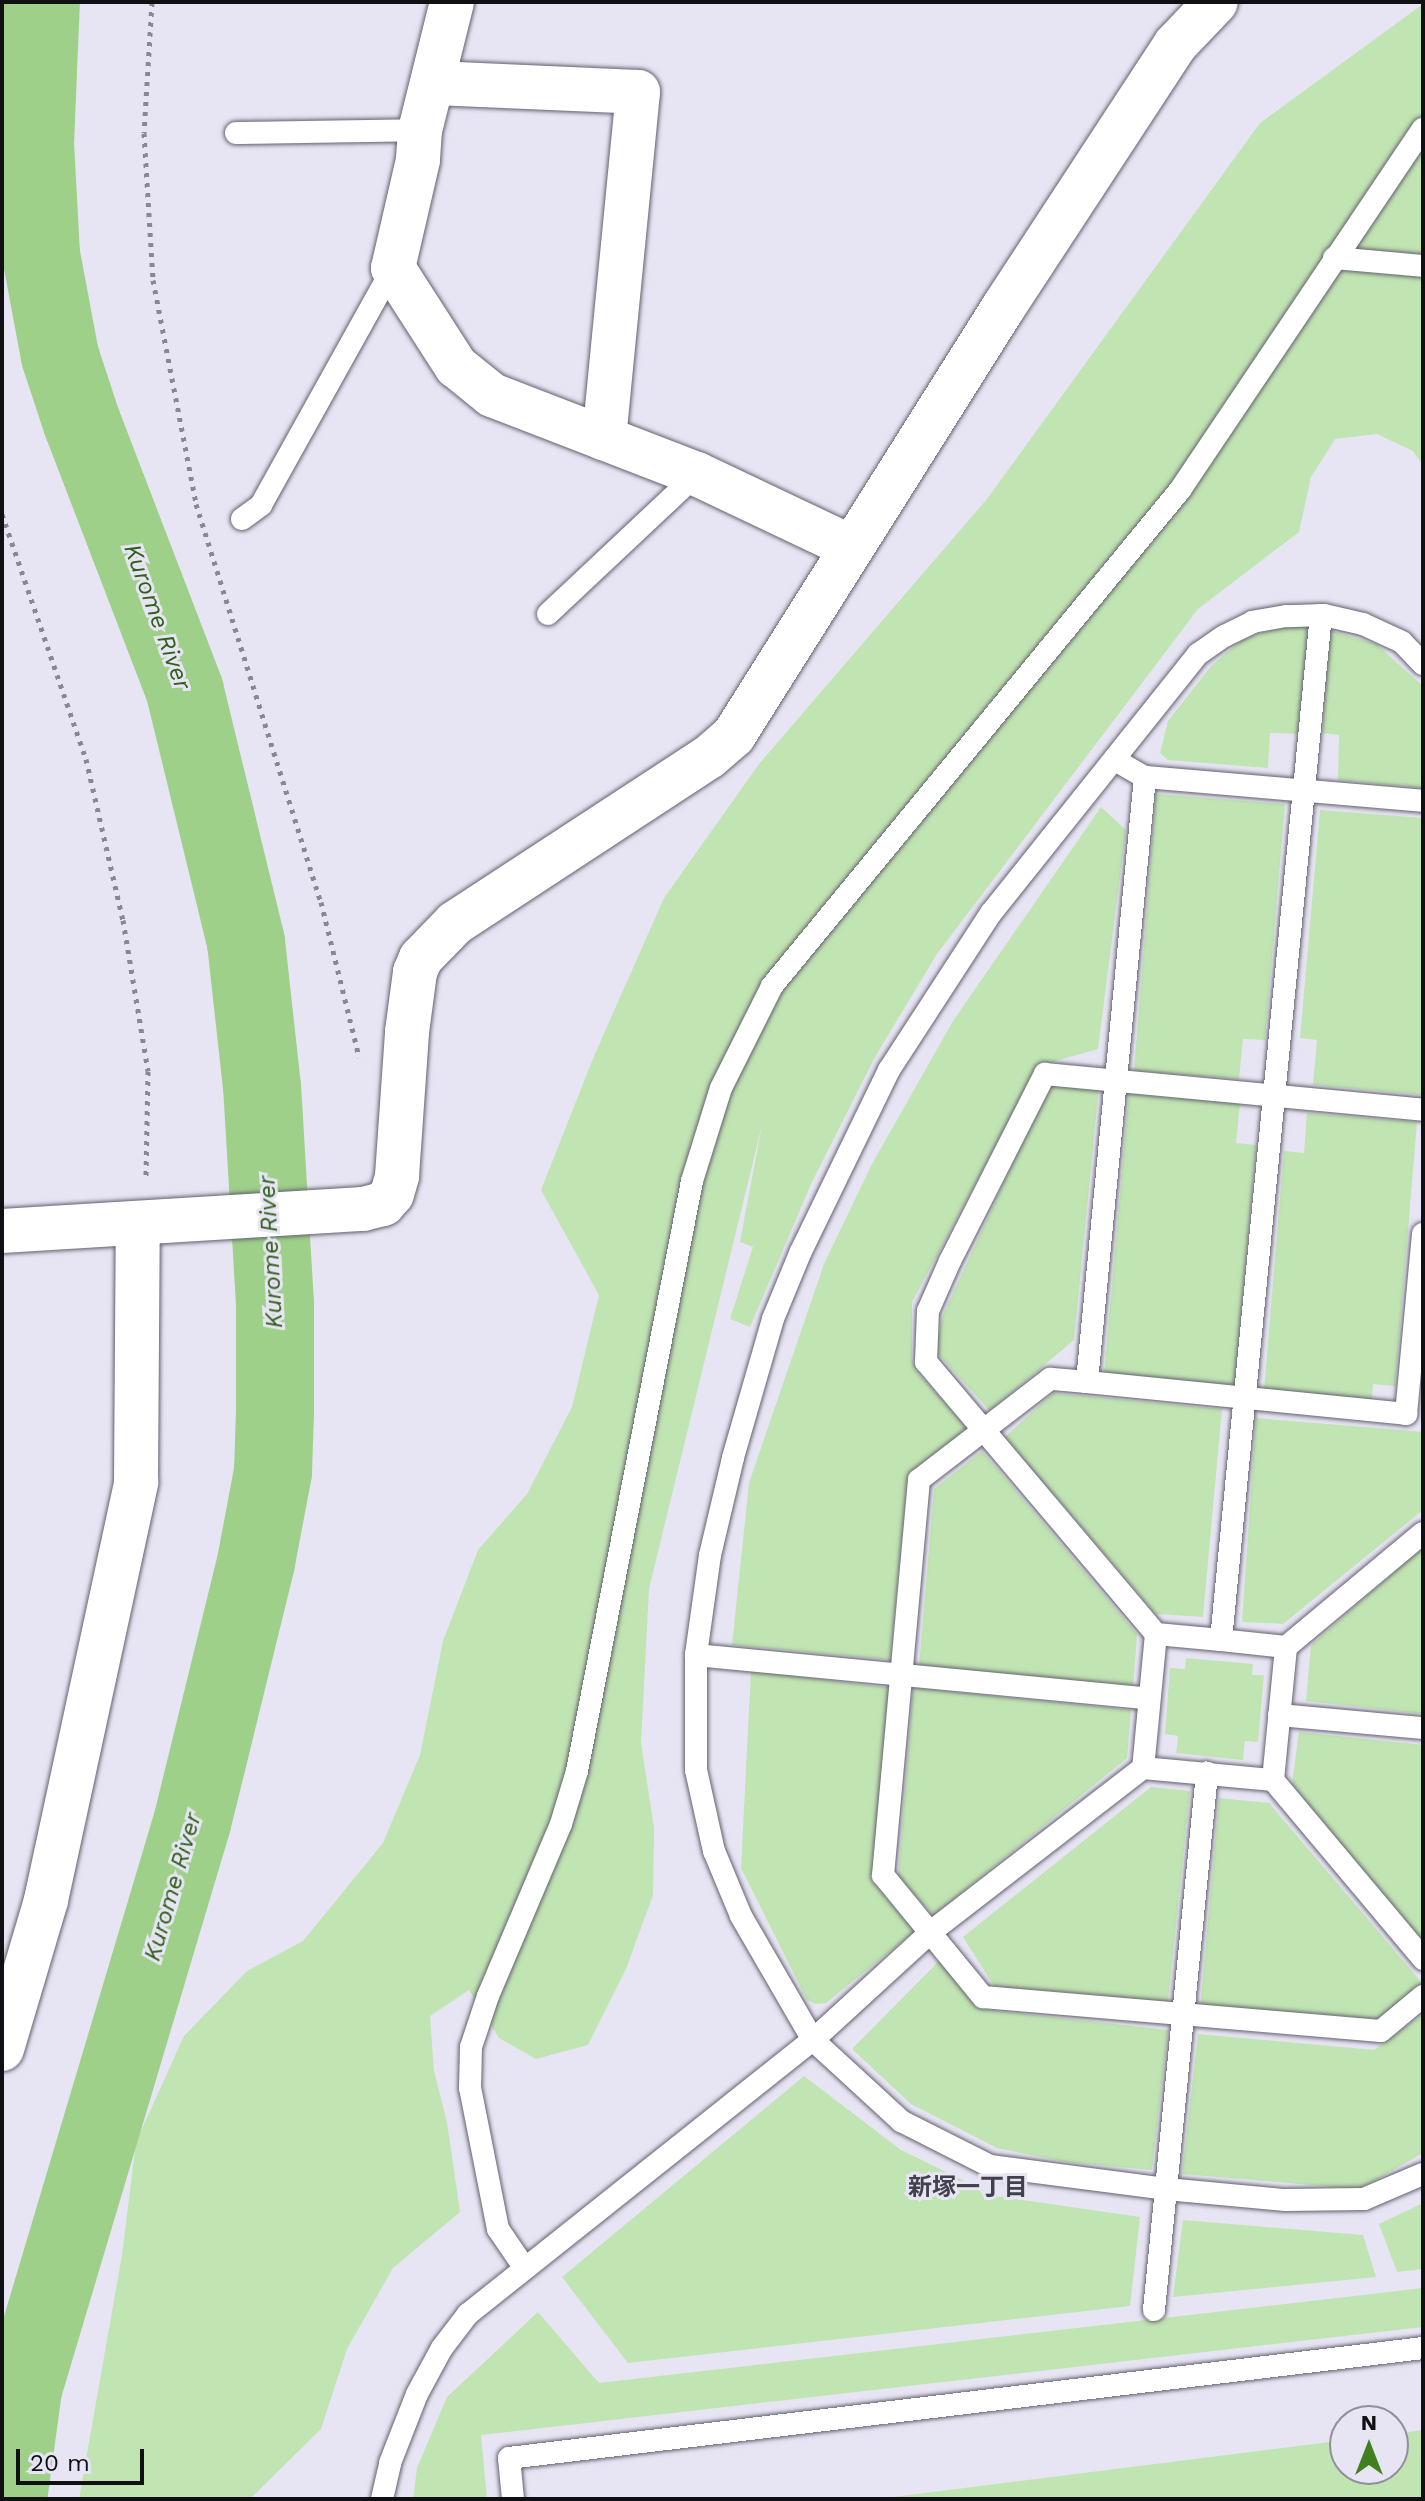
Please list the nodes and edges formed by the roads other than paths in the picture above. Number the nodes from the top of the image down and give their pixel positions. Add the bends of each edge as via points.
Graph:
1 (452, 2) edge
2 (1216, 2) edge
3 (434, 83) junction
4 (1423, 129) edge
5 (420, 130) junction
6 (236, 133) dead end
7 (1334, 258) junction
8 (1423, 266) edge
9 (393, 268) junction
10 (604, 438) junction
11 (697, 474) junction
12 (242, 519) dead end
13 (851, 547) junction
14 (548, 614) dead end
15 (1321, 615) junction
16 (1423, 664) edge
17 (1115, 760) junction
18 (1145, 777) junction
19 (1304, 789) junction
20 (1423, 801) edge
21 (1115, 1080) junction
22 (1274, 1096) junction
23 (1423, 1110) edge
24 (148, 1223) junction
25 (2, 1231) edge
26 (1423, 1234) edge
27 (1087, 1382) junction
28 (1244, 1398) junction
29 (1415, 1415) edge
30 (982, 1429) junction
31 (1423, 1533) edge
32 (1156, 1634) junction
33 (1221, 1640) junction
34 (1286, 1647) junction
35 (696, 1655) junction
36 (901, 1675) junction
37 (1149, 1699) junction
38 (1279, 1715) junction
39 (1423, 1728) edge
40 (1143, 1768) junction
41 (1207, 1773) junction
42 (1273, 1780) junction
43 (932, 1931) junction
44 (1423, 1959) edge
45 (1423, 1996) edge
46 (1183, 2017) junction
47 (813, 2040) junction
48 (2, 2049) edge
49 (1423, 2174) edge
50 (1166, 2189) junction
51 (524, 2267) junction
52 (1154, 2310) dead end
53 (1423, 2348) edge
54 (382, 2499) edge
55 (513, 2499) edge

1 - 3 street
2 - 13 street via 1175,45
3 - 5 street
3 - 10 street via 638,92
4 - 7 lane
5 - 6 lane
5 - 9 street
7 - 8 lane
7 - 51 lane via 1180,490 772,986 721,1088 692,1181 577,1771 561,1824 471,2047 470,2088 498,2229
9 - 10 street via 456,366 492,395
9 - 12 lane via 261,505
10 - 11 street
11 - 13 street
11 - 14 lane
13 - 24 street via 734,735 709,757 455,923 421,958 407,1032 397,1176 383,1204
15 - 16 lane via 1363,624 1402,642
15 - 17 lane via 1253,622 1198,654
15 - 19 lane
17 - 18 lane
17 - 35 lane via 991,913 889,1070 801,1251 773,1319 733,1458 710,1555
18 - 19 lane
18 - 21 lane
19 - 20 lane
19 - 22 lane
21 - 22 lane
21 - 27 lane
21 - 30 lane via 1045,1074 928,1311 926,1362
22 - 23 lane
22 - 28 lane
24 - 25 street
24 - 48 street via 136,1482 46,1900
26 - 29 lane
27 - 28 lane
27 - 30 lane via 1050,1379
28 - 29 lane
28 - 33 lane
30 - 32 lane
30 - 36 lane via 919,1480
31 - 34 lane
32 - 33 lane
32 - 37 lane
33 - 34 lane
34 - 38 lane
35 - 36 lane
35 - 47 lane via 696,1770 714,1851 741,1916
36 - 37 lane
36 - 43 lane via 883,1875
37 - 40 lane
38 - 39 lane
38 - 42 lane
40 - 41 lane
40 - 43 lane
41 - 42 lane
41 - 46 lane
42 - 44 lane
43 - 46 lane via 983,1997
43 - 47 lane
45 - 46 lane via 1381,2031
46 - 50 lane
47 - 50 lane via 901,2121 990,2166
47 - 51 lane
49 - 50 lane via 1364,2199 1285,2200
50 - 52 lane
51 - 54 lane via 468,2314 442,2348 399,2438
53 - 55 lane via 509,2458

